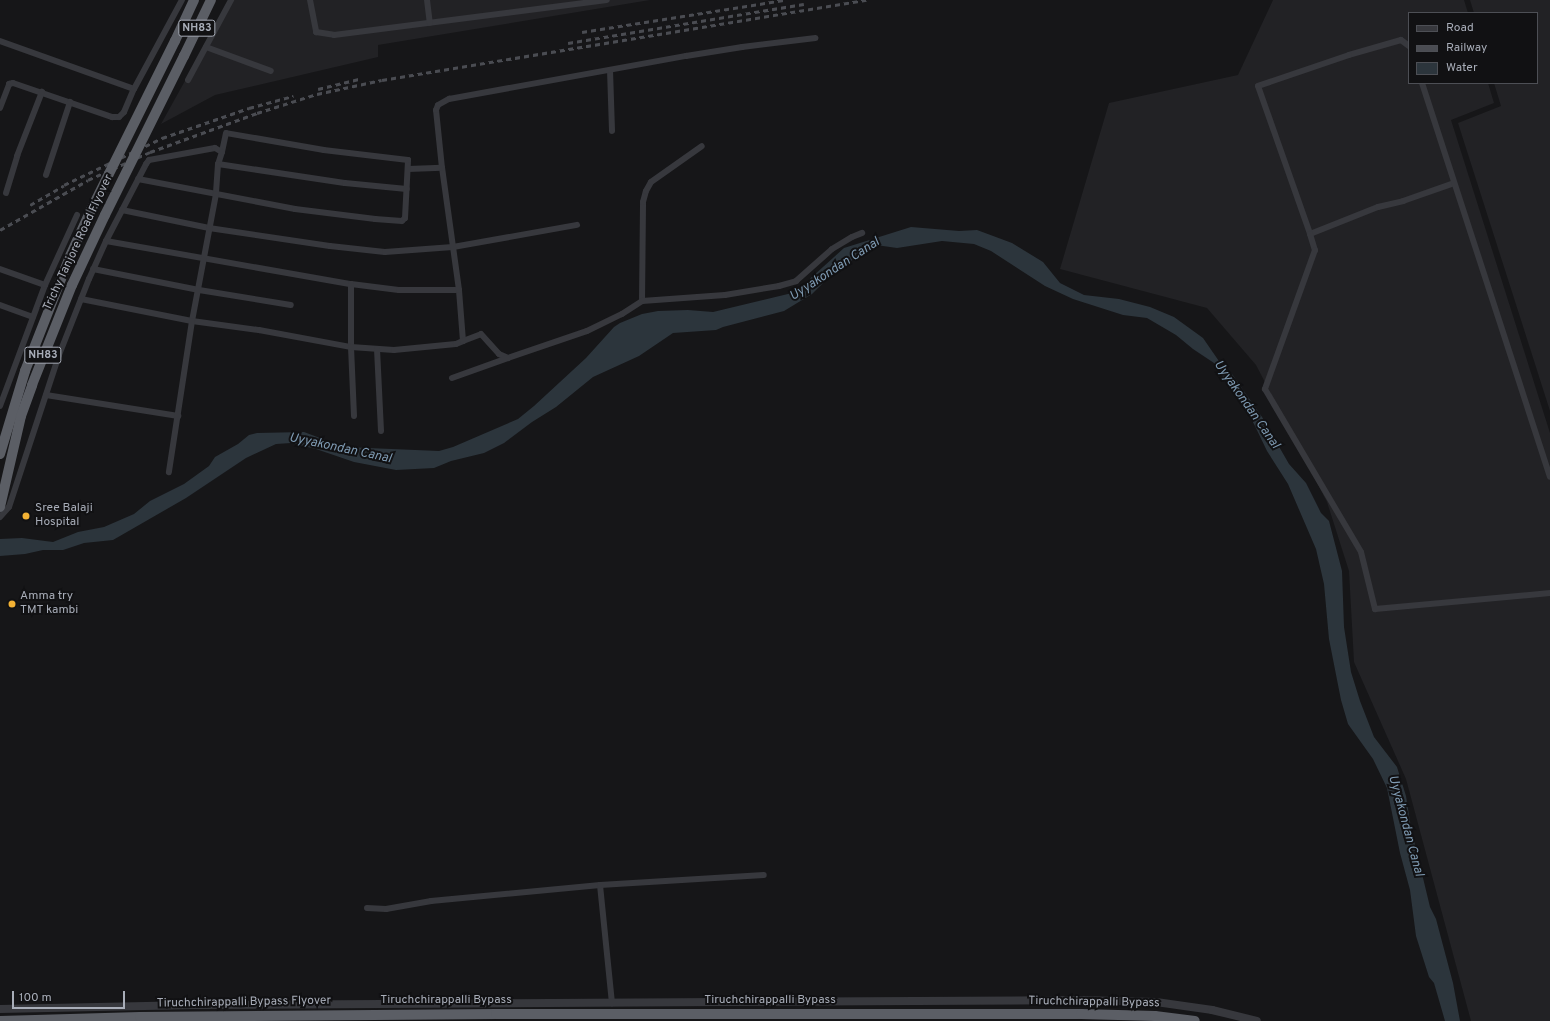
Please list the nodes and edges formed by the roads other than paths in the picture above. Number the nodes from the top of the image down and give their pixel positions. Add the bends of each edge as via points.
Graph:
1 (182, 0) edge
2 (194, 0) edge
3 (211, 0) edge
4 (231, 0) edge
5 (310, 0) edge
6 (427, 0) edge
7 (607, 0) edge
8 (430, 23) junction
9 (815, 38) dead end
10 (0, 41) edge
11 (1408, 45) edge
12 (206, 47) junction
13 (610, 70) junction
14 (271, 71) dead end
15 (188, 80) dead end
16 (1422, 84) edge
17 (134, 89) junction
18 (42, 92) junction
19 (70, 102) junction
20 (0, 108) edge
21 (612, 131) dead end
22 (702, 146) dead end
23 (222, 152) junction
24 (218, 164) junction
25 (442, 168) junction
26 (408, 169) junction
27 (46, 175) dead end
28 (138, 179) junction
29 (1454, 183) junction
30 (407, 189) junction
31 (6, 193) dead end
32 (216, 194) junction
33 (122, 210) junction
34 (77, 215) dead end
35 (577, 225) dead end
36 (209, 228) junction
37 (862, 233) dead end
38 (1310, 234) junction
39 (106, 241) junction
40 (453, 247) junction
41 (204, 258) junction
42 (0, 269) edge
43 (93, 269) junction
44 (351, 284) junction
45 (45, 285) junction
46 (199, 290) junction
47 (459, 290) junction
48 (81, 299) junction
49 (642, 301) junction
50 (0, 305) edge
51 (291, 305) dead end
52 (33, 317) junction
53 (192, 321) junction
54 (463, 341) junction
55 (351, 347) junction
56 (377, 349) junction
57 (508, 358) junction
58 (452, 378) dead end
59 (46, 395) junction
60 (0, 405) edge
61 (178, 416) junction
62 (354, 416) dead end
63 (381, 431) dead end
64 (0, 454) edge
65 (169, 472) dead end
66 (1550, 477) edge
67 (1, 504) edge
68 (0, 517) edge
69 (1550, 593) edge
70 (764, 875) dead end
71 (600, 885) junction
72 (367, 908) dead end
73 (612, 1003) junction
74 (0, 1009) edge
75 (345, 1015) joint
76 (0, 1021) edge
77 (1195, 1021) edge
78 (1258, 1021) edge

1 - 17 street
2 - 64 highway, Trichy Tanjore Road Flyover / NH83, bridge via 70,256 25,371
3 - 67 highway, Trichy Tanjore Road Flyover / NH83, bridge via 72,285 30,391
4 - 12 street
5 - 8 street via 316,32 334,35
6 - 8 street
7 - 8 street
9 - 13 street via 742,47
10 - 17 street
11 - 38 street via 1401,40 1258,86
12 - 14 street
12 - 15 street
13 - 21 street
13 - 25 street via 443,101 436,110
16 - 29 street
17 - 19 street via 124,112 119,117 112,117
18 - 19 street
18 - 20 street via 9,84
18 - 31 street via 17,156
19 - 27 street
22 - 49 street via 651,182 646,191 643,202
23 - 24 street
23 - 26 street via 226,133 324,150 408,160
23 - 28 street via 215,148 149,160
24 - 30 street
24 - 32 street
25 - 26 street
25 - 40 street
26 - 30 street
28 - 32 street
28 - 33 street
29 - 38 street via 1403,202 1378,207
29 - 66 street
30 - 32 street via 405,218 402,221 295,209
32 - 36 street
33 - 36 street
33 - 39 street
34 - 45 street
35 - 40 street
36 - 40 street via 385,252
36 - 41 street
37 - 49 street via 832,249 796,281 725,295
38 - 69 street via 1315,250 1265,389 1361,552 1375,610
39 - 41 street
39 - 43 street
40 - 47 street
41 - 44 street
41 - 46 street
42 - 45 street
43 - 46 street
43 - 48 street
44 - 47 street via 400,290
44 - 55 street
45 - 52 street
46 - 51 street
46 - 53 street
47 - 54 street
48 - 53 street
48 - 59 street
49 - 57 street via 587,331
50 - 52 street
52 - 60 street
53 - 55 street
53 - 61 street
54 - 56 street via 437,347
54 - 57 street via 484,335 495,351
55 - 56 street
55 - 62 street
56 - 63 street
57 - 58 street
59 - 61 street
59 - 68 street via 9,507
61 - 65 street
70 - 71 street
71 - 72 street via 430,902 386,909
71 - 73 street
73 - 74 street via 194,1005
73 - 78 street via 1086,1000 1156,1002 1212,1010
75 - 76 highway, Tiruchchirappalli Bypass Flyover
75 - 77 highway, Tiruchchirappalli Bypass via 1081,1014 1155,1016

